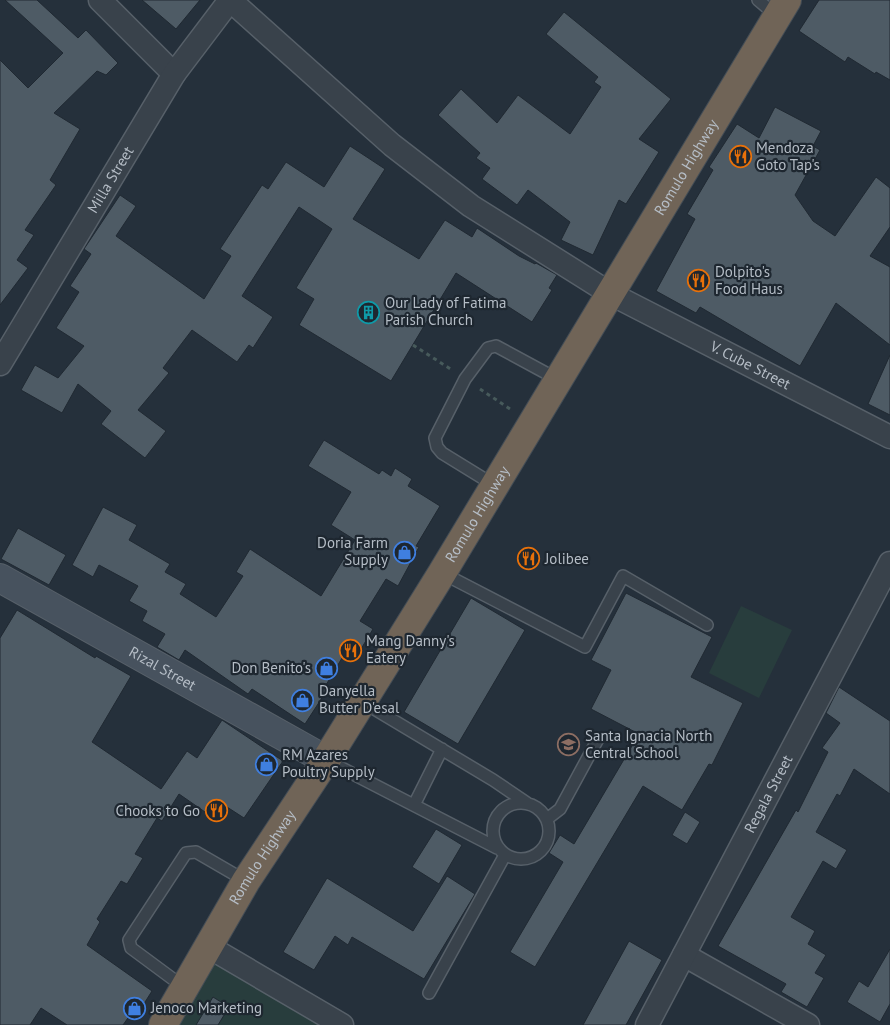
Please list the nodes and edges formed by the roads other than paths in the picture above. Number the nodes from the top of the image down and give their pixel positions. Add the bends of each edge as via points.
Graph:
1 (100, 0) edge
2 (230, 0) edge
3 (774, 5) edge
4 (174, 74) junction
5 (611, 294) junction
6 (0, 364) edge
7 (557, 379) junction
8 (890, 437) edge
9 (494, 485) junction
10 (890, 563) edge
11 (442, 573) junction
12 (0, 578) edge
13 (707, 625) dead end
14 (362, 701) junction
15 (598, 738) dead end
16 (442, 749) junction
17 (326, 760) junction
18 (527, 803) junction
19 (414, 805) junction
20 (547, 819) junction
21 (502, 852) junction
22 (246, 881) junction
23 (209, 947) junction
24 (684, 954) junction
25 (185, 988) junction
26 (429, 994) dead end
27 (163, 1025) edge
28 (342, 1025) edge
29 (646, 1025) edge
30 (808, 1025) edge

1 - 4 street
2 - 4 street, Milla Street
2 - 5 street, V. Cube Street via 399,151 472,206
3 - 5 highway, Romulo Highway
4 - 6 street, Milla Street
5 - 7 highway, Romulo Highway
5 - 8 street, V. Cube Street
7 - 9 highway, Romulo Highway
7 - 9 lane via 496,346 488,348 465,379 435,438 437,447
9 - 11 highway, Romulo Highway
10 - 24 street, Regala Street
11 - 13 lane via 585,647 623,576
11 - 14 highway, Romulo Highway
12 - 17 street, Rizal Street
14 - 16 lane
14 - 17 highway, Romulo Highway
15 - 20 lane via 560,809
16 - 18 lane
16 - 19 lane
17 - 19 lane
17 - 22 highway, Romulo Highway
18 - 20 lane
18 - 21 lane via 505,807 497,815 493,837
19 - 21 lane
20 - 21 lane via 548,840 545,848 534,857 519,860
21 - 26 lane
22 - 23 highway, Romulo Highway
22 - 25 lane via 196,852 186,853 129,940 131,948
23 - 25 highway, Romulo Highway
23 - 28 street
24 - 29 street, Regala Street
24 - 30 street
25 - 27 highway, Romulo Highway

